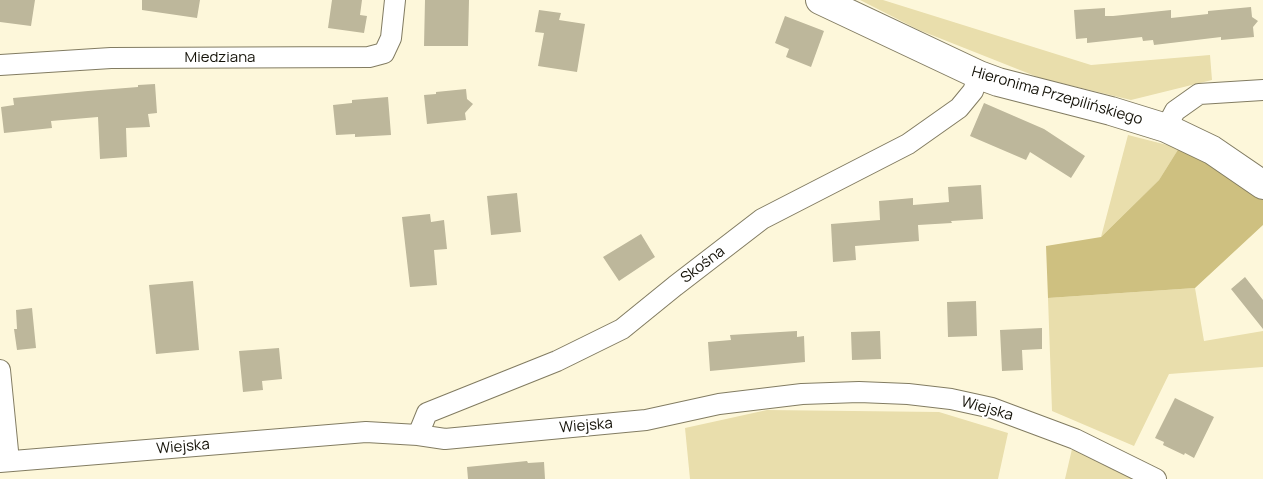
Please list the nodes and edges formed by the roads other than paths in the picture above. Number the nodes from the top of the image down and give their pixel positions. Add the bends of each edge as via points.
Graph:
1 (395, 0) edge
2 (821, 0) edge
3 (0, 65) edge
4 (979, 75) junction
5 (1263, 90) edge
6 (1166, 128) junction
7 (1263, 185) edge
8 (0, 370) edge
9 (418, 435) junction
10 (5, 461) edge
11 (1156, 479) edge

1 - 3 street, Miedziana via 391,38 384,53 369,57 111,58
2 - 4 street, Hieronima Przepilińskiego
4 - 6 street, Hieronima Przepilińskiego
4 - 9 street, Skośna via 973,91 959,108 923,134 762,220 622,329 557,361 427,413
5 - 6 street via 1199,94 1175,111
6 - 7 street, Hieronima Przepilińskiego via 1212,150
8 - 10 street
9 - 10 street, Wiejska via 366,432
9 - 11 street, Wiejska via 445,439 646,420 719,404 802,394 908,394 992,408 1076,439

